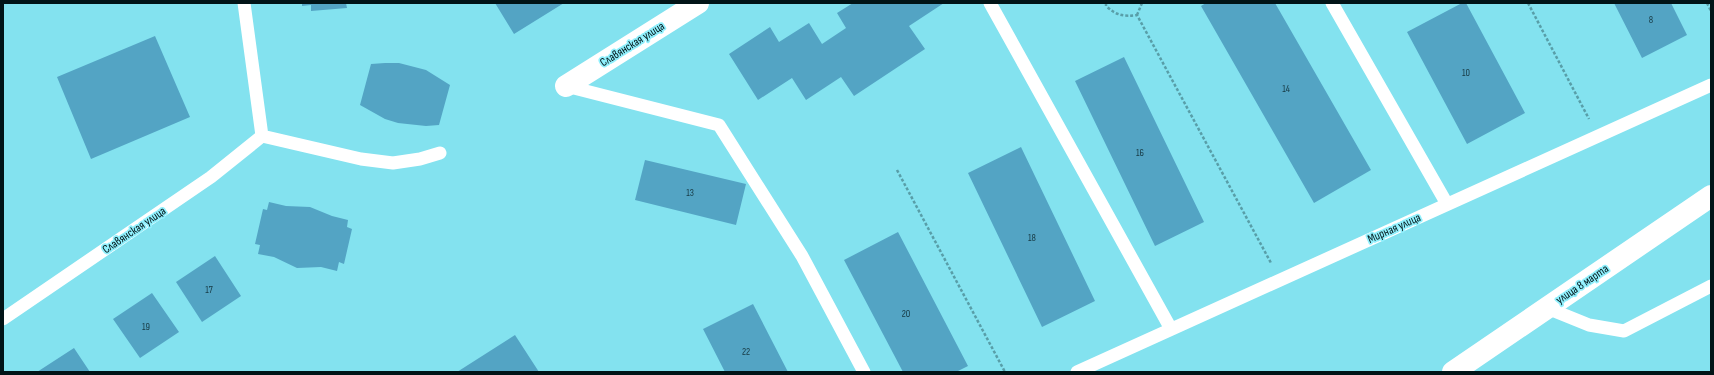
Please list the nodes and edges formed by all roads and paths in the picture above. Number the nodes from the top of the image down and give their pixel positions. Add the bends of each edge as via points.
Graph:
1 (244, 3) edge
2 (698, 3) edge
3 (990, 3) edge
4 (1106, 3) edge
5 (1142, 3) edge
6 (1332, 3) edge
7 (1528, 3) edge
8 (1707, 3) edge
9 (1711, 11) edge
10 (1137, 15) junction
11 (1711, 85) edge
12 (566, 86) joint
13 (262, 136) junction
14 (1598, 136) junction
15 (440, 153) dead end
16 (897, 170) dead end
17 (1711, 196) edge
18 (1446, 204) junction
19 (1280, 280) junction
20 (1711, 286) edge
21 (1547, 308) junction
22 (3, 319) edge
23 (1171, 329) junction
24 (864, 372) edge
25 (1005, 372) edge
26 (1076, 372) edge
27 (1453, 372) edge

1 - 13 lane
2 - 12 street, Славянская улица
3 - 23 lane
4 - 10 path via 1114,13 1125,17
5 - 10 path
6 - 18 lane
7 - 14 path
8 - 9 path
10 - 19 path
11 - 14 lane, Мирная улица
12 - 24 lane via 719,125 802,256
13 - 15 lane via 361,159 393,163
13 - 22 lane, Славянская улица via 211,177
14 - 18 lane, Мирная улица
16 - 25 path
17 - 21 street, улица 8 марта
18 - 19 lane, Мирная улица
19 - 23 lane, Мирная улица
20 - 21 lane via 1624,331 1589,325
21 - 27 street, улица 8 марта
23 - 26 lane, Мирная улица

